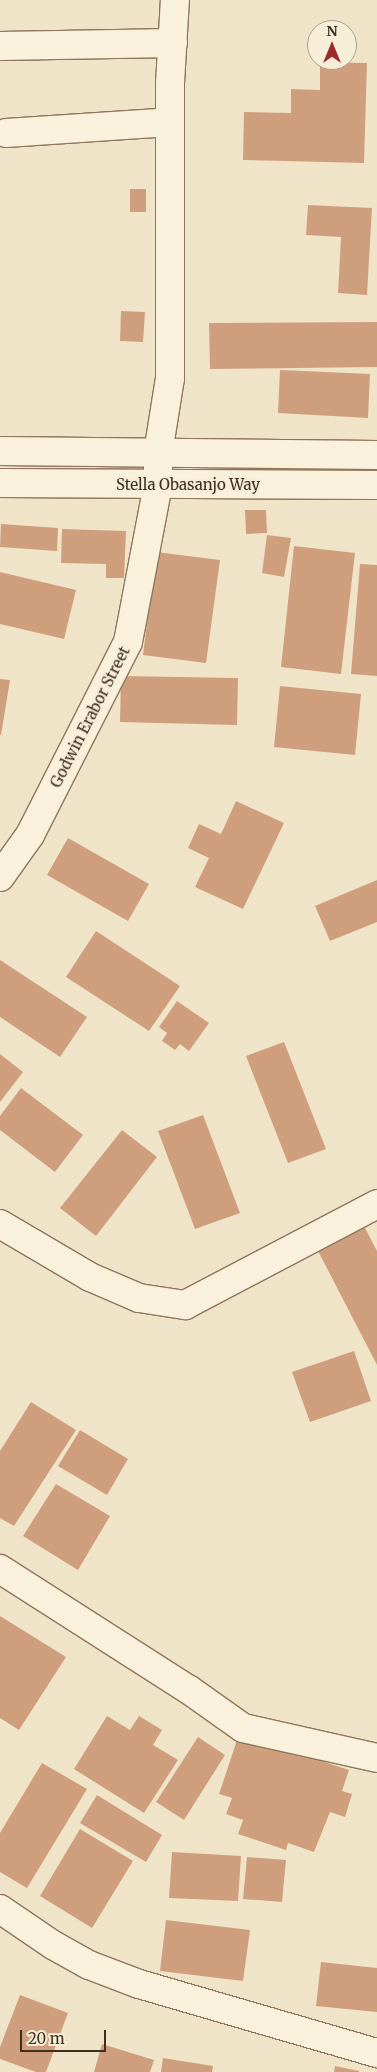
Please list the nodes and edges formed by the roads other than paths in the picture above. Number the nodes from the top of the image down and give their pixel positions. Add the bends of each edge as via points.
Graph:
1 (175, 0) edge
2 (173, 42) junction
3 (0, 46) edge
4 (170, 122) junction
5 (6, 133) dead end
6 (0, 451) edge
7 (158, 453) junction
8 (377, 455) edge
9 (0, 483) edge
10 (158, 485) junction
11 (377, 485) edge
12 (0, 877) edge
13 (377, 1204) edge
14 (0, 1224) edge
15 (0, 1569) edge
16 (377, 1758) edge
17 (0, 1909) edge
18 (377, 2053) edge

1 - 2 street, Godwin Erabor Street
2 - 3 street
2 - 4 street, Godwin Erabor Street
4 - 5 street
4 - 7 street, Godwin Erabor Street via 170,378
6 - 7 street
7 - 8 street
7 - 10 street, Godwin Erabor Street
9 - 10 street, Stella Obasanjo Way
10 - 11 street, Stella Obasanjo Way
10 - 12 street, Godwin Erabor Street via 128,642 30,835
13 - 14 street via 184,1305 139,1298 90,1277
15 - 16 street via 242,1728
17 - 18 street via 89,1965 139,1984

